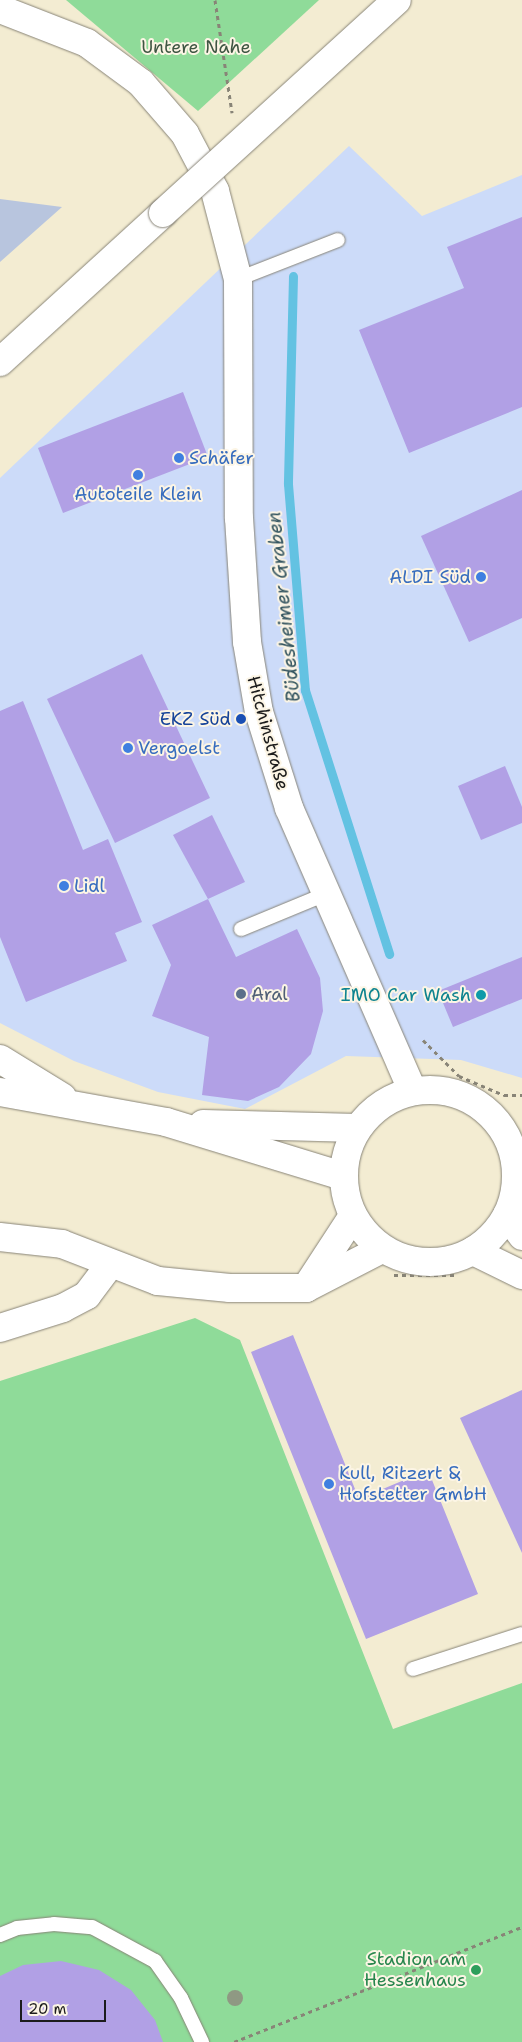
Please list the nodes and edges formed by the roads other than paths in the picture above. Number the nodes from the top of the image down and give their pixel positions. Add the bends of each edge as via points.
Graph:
1 (397, 0) edge
2 (0, 9) edge
3 (338, 240) dead end
4 (238, 279) junction
5 (0, 362) edge
6 (326, 894) junction
7 (241, 929) dead end
8 (0, 1059) edge
9 (412, 1090) junction
10 (2, 1093) edge
11 (74, 1104) junction
12 (166, 1122) junction
13 (357, 1128) junction
14 (514, 1132) edge
15 (519, 1167) edge
16 (343, 1176) junction
17 (353, 1216) junction
18 (515, 1226) edge
19 (0, 1238) edge
20 (473, 1252) junction
21 (384, 1261) junction
22 (110, 1265) junction
23 (522, 1275) edge
24 (306, 1288) junction
25 (0, 1328) edge
26 (522, 1634) edge
27 (413, 1669) dead end
28 (0, 1935) edge
29 (202, 2042) edge

1 - 5 main road, bridge
2 - 4 main road, Hitchinstraße via 86,43 134,78 164,108 185,134 215,191
3 - 4 lane
4 - 6 main road, Hitchinstraße via 241,349 238,518 246,642 259,712 283,789
6 - 7 lane
6 - 9 main road, Hitchinstraße
8 - 11 main road
9 - 13 main road via 378,1107
9 - 14 main road via 440,1089 466,1096
10 - 11 main road
11 - 12 main road
12 - 13 main road
12 - 16 main road
13 - 16 main road via 346,1151
14 - 15 main road
15 - 18 main road
16 - 17 main road
17 - 21 main road
17 - 24 main road
18 - 20 main road via 493,1236
19 - 22 main road via 62,1244
20 - 21 main road via 427,1263
20 - 23 main road
21 - 24 main road
22 - 24 main road via 158,1281 194,1286
22 - 25 main road via 87,1295 63,1308
26 - 27 lane
28 - 29 lane via 17,1928 45,1925 92,1927 155,1961 181,1998

